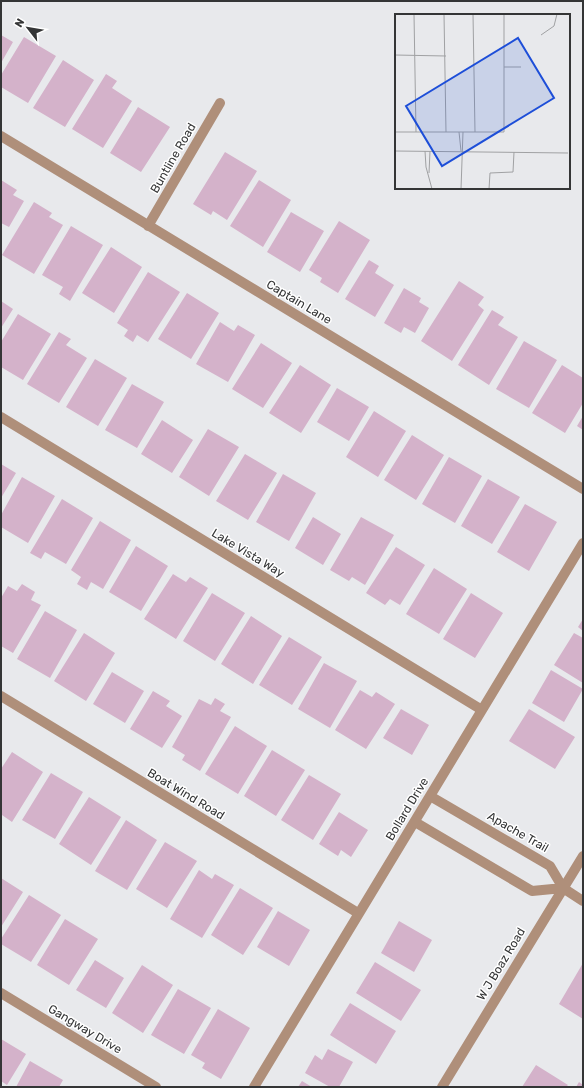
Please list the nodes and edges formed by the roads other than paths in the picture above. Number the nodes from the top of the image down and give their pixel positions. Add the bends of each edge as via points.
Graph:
1 (220, 103) dead end
2 (1, 136) edge
3 (148, 226) junction
4 (1, 417) edge
5 (583, 489) edge
6 (583, 543) edge
7 (1, 696) edge
8 (482, 710) junction
9 (430, 796) junction
10 (415, 822) junction
11 (583, 856) edge
12 (563, 888) junction
13 (583, 901) edge
14 (358, 913) junction
15 (1, 993) edge
16 (156, 1087) edge
17 (254, 1087) edge
18 (442, 1087) edge

1 - 3 street, Buntline Road
2 - 3 street, Captain Lane
3 - 5 street, Captain Lane
4 - 8 street, Lake Vista Way
6 - 8 street, Bollard Drive
7 - 14 street, Boat Wind Road
8 - 9 street, Bollard Drive
9 - 10 street, Bollard Drive
9 - 12 street, Apache Trail via 550,866
10 - 12 street via 532,891
10 - 14 street, Bollard Drive
11 - 12 street, W J Boaz Road
12 - 13 street
12 - 18 street, W J Boaz Road
14 - 17 street, Bollard Drive
15 - 16 street, Gangway Drive

